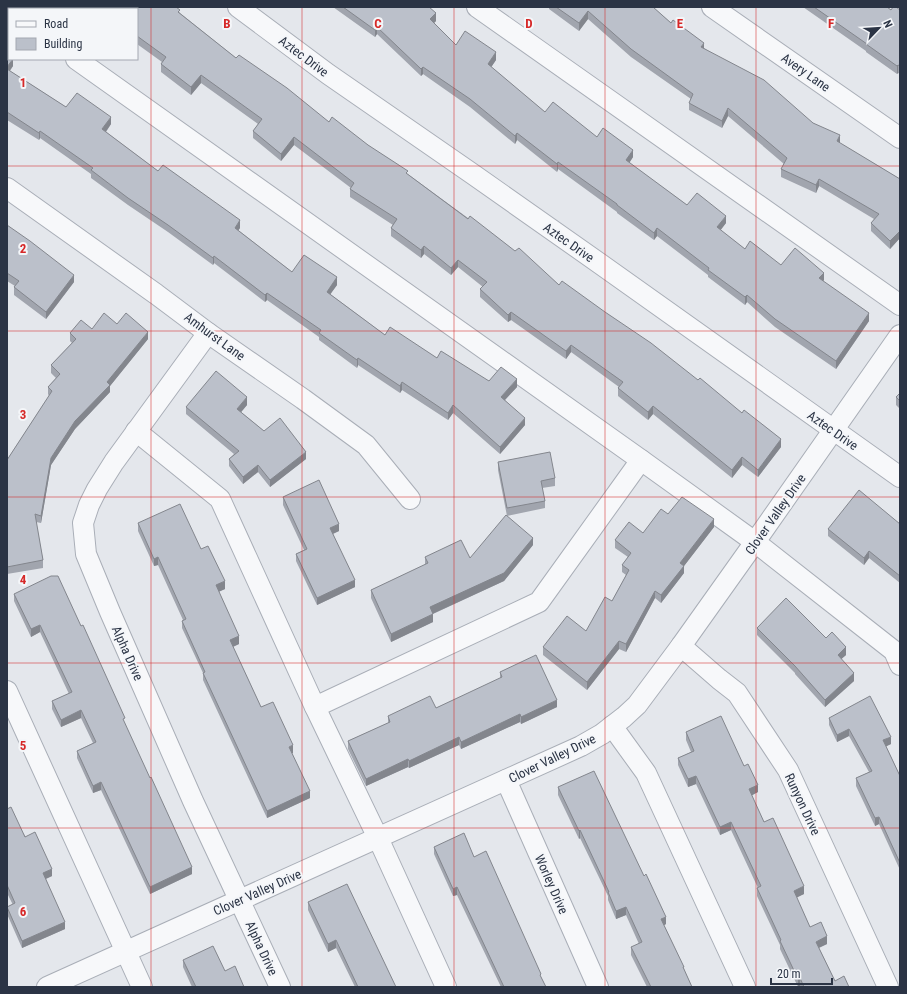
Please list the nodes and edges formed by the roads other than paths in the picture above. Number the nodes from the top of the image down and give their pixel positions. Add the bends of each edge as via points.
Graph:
1 (238, 7) edge
2 (477, 7) edge
3 (712, 7) edge
4 (77, 60) edge
5 (900, 138) edge
6 (7, 188) edge
7 (900, 305) edge
8 (208, 332) junction
9 (900, 335) edge
10 (136, 431) junction
11 (833, 431) junction
12 (641, 460) junction
13 (900, 478) edge
14 (410, 499) dead end
15 (755, 542) junction
16 (681, 646) junction
17 (900, 664) edge
18 (7, 691) edge
19 (315, 706) junction
20 (612, 726) junction
21 (506, 780) junction
22 (378, 838) junction
23 (240, 900) junction
24 (126, 952) junction
25 (47, 987) edge
26 (142, 987) edge
27 (280, 987) edge
28 (446, 987) edge
29 (598, 987) edge
30 (745, 987) edge
31 (888, 987) edge

1 - 11 street, Aztec Drive via 328,74
2 - 7 street
3 - 5 street, Avery Lane
4 - 12 street
6 - 8 street, Amhurst Lane
8 - 10 street, Alpha Drive
8 - 14 street, Amhurst Lane via 366,445
9 - 11 street, Clover Valley Drive
10 - 19 street via 220,499
10 - 23 street, Alpha Drive via 89,505 83,524 86,554 177,764
11 - 13 street, Aztec Drive
11 - 15 street, Clover Valley Drive
12 - 15 street
12 - 19 street via 539,602
15 - 16 street, Clover Valley Drive
15 - 17 street via 894,651
16 - 20 street, Clover Valley Drive via 637,704
16 - 31 street, Runyon Drive via 736,693 788,770
18 - 24 street
19 - 22 street
20 - 21 street, Clover Valley Drive via 581,746
20 - 30 street via 646,773
21 - 22 street, Clover Valley Drive
21 - 29 street, Worley Drive
22 - 23 street, Clover Valley Drive
22 - 28 street
23 - 24 street, Clover Valley Drive
23 - 27 street, Alpha Drive
24 - 25 street, Clover Valley Drive
24 - 26 street

